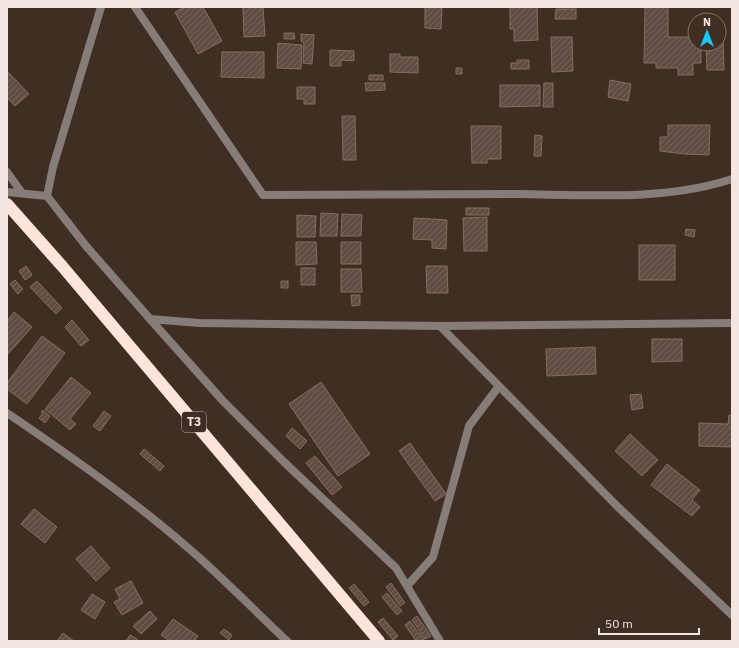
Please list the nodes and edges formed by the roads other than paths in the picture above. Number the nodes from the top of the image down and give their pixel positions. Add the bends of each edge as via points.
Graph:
1 (101, 7) edge
2 (135, 7) edge
3 (7, 172) edge
4 (732, 179) edge
5 (7, 192) edge
6 (22, 193) junction
7 (46, 196) junction
8 (7, 204) edge
9 (150, 319) junction
10 (732, 323) edge
11 (440, 326) junction
12 (499, 386) junction
13 (7, 414) edge
14 (407, 586) junction
15 (732, 615) edge
16 (287, 641) edge
17 (379, 641) edge
18 (440, 641) edge

1 - 7 street via 59,144
2 - 4 street via 263,195 663,193 711,186
3 - 6 street
5 - 6 street
6 - 7 street
7 - 9 street
8 - 17 highway, T3
9 - 11 street via 200,323
9 - 14 street via 223,401 396,568
10 - 11 street
11 - 12 street
12 - 14 street via 469,426 433,557
12 - 15 street via 617,506
13 - 16 street via 122,494 194,553
14 - 18 street

